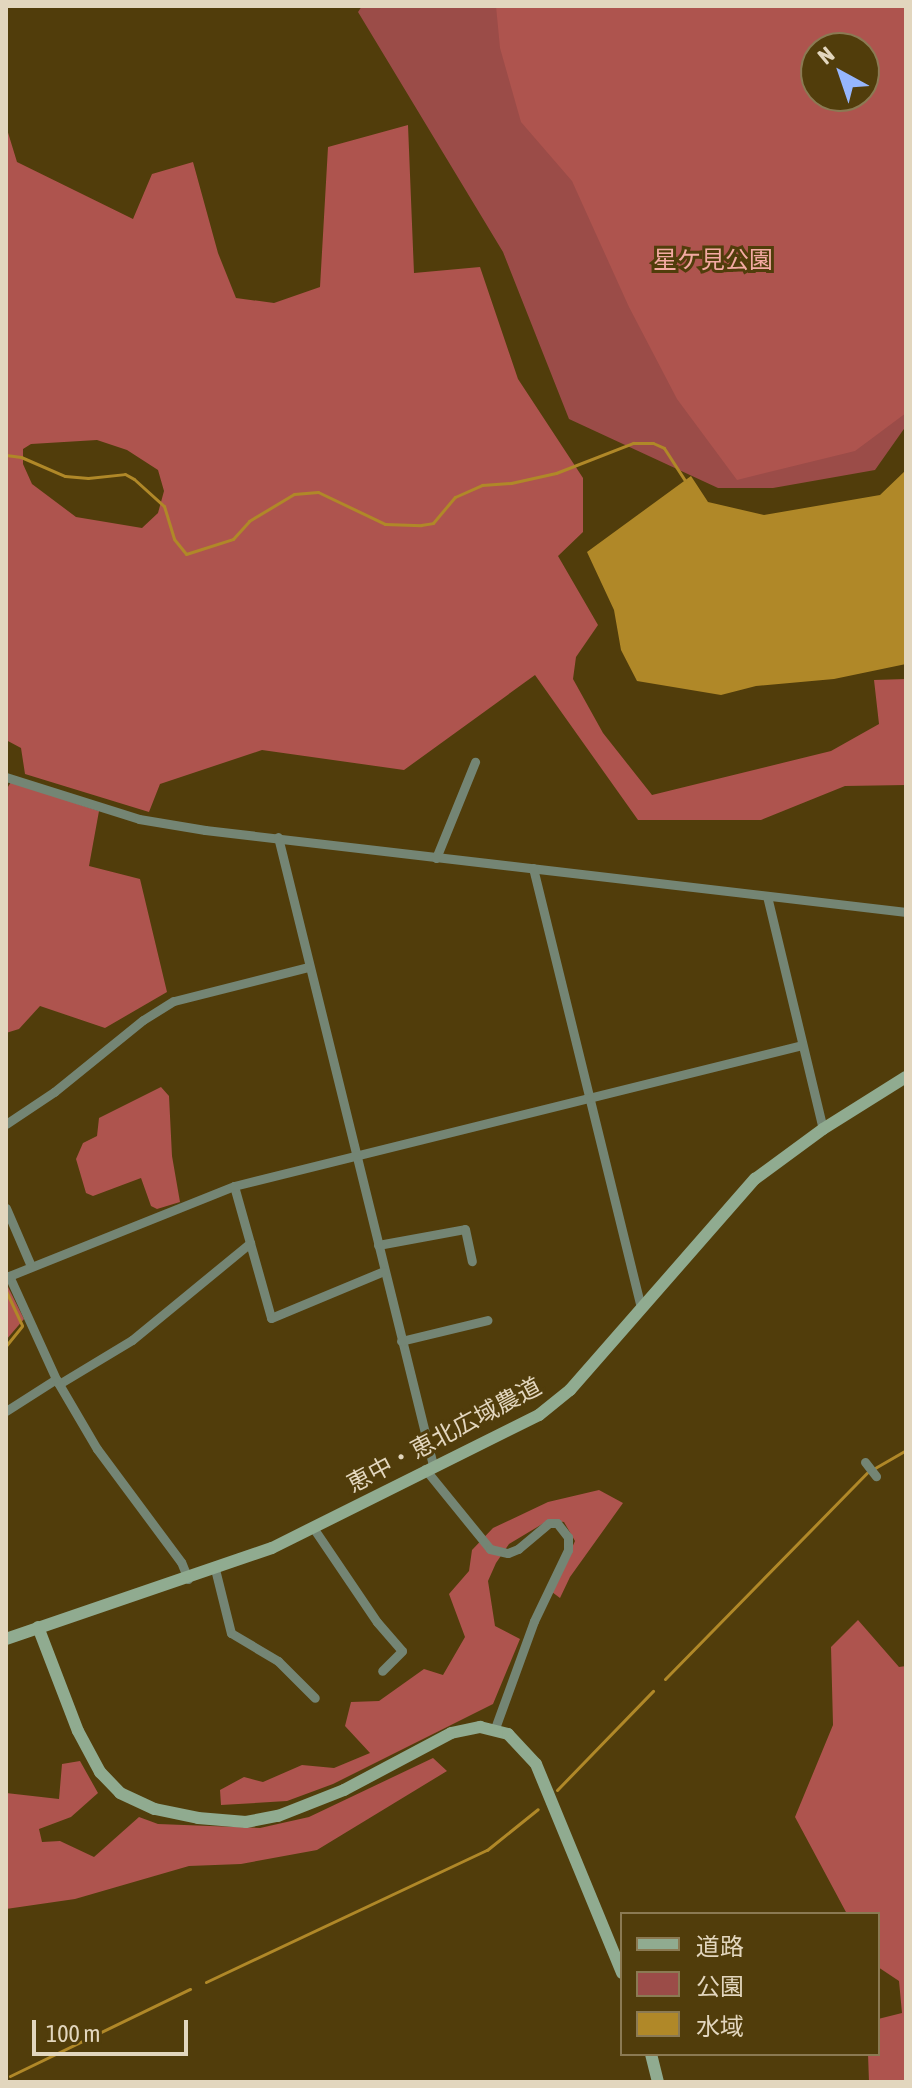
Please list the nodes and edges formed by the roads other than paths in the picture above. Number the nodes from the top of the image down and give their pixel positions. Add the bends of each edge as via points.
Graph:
1 (475, 762) dead end
2 (6, 777) edge
3 (278, 837) junction
4 (436, 858) junction
5 (533, 868) junction
6 (767, 896) junction
7 (906, 912) edge
8 (308, 967) junction
9 (802, 1045) junction
10 (906, 1077) edge
11 (591, 1099) junction
12 (6, 1124) edge
13 (823, 1129) junction
14 (358, 1156) junction
15 (234, 1186) junction
16 (6, 1208) edge
17 (250, 1243) junction
18 (378, 1245) junction
19 (472, 1261) dead end
20 (31, 1266) junction
21 (384, 1271) junction
22 (641, 1309) junction
23 (488, 1320) dead end
24 (401, 1341) junction
25 (58, 1382) junction
26 (6, 1411) edge
27 (866, 1464) dead end
28 (429, 1467) junction
29 (876, 1476) dead end
30 (314, 1529) junction
31 (215, 1569) junction
32 (188, 1579) junction
33 (38, 1627) junction
34 (6, 1639) edge
35 (382, 1671) dead end
36 (315, 1698) dead end
37 (495, 1728) junction
38 (620, 1968) edge
39 (652, 2056) edge
40 (658, 2082) edge

1 - 4 street
2 - 3 street via 139,819
3 - 4 street
3 - 8 street
4 - 5 street
5 - 6 street
5 - 11 street
6 - 7 street
6 - 9 street
8 - 12 street via 174,1001
8 - 14 street
9 - 11 street
9 - 13 street
10 - 13 street, 恵中・恵北広域農道
11 - 14 street
11 - 22 street
13 - 22 street, 恵中・恵北広域農道 via 755,1179
14 - 15 street
14 - 18 street
15 - 17 street
15 - 20 street
16 - 20 street
17 - 21 street via 271,1318
17 - 25 street via 132,1340
18 - 19 street via 465,1229
18 - 21 street
20 - 25 street via 9,1276
21 - 24 street
22 - 28 street, 恵中・恵北広域農道 via 554,1405 519,1427
23 - 24 street
24 - 28 street
25 - 26 street
25 - 32 street via 97,1449 181,1562
27 - 29 street
28 - 30 street, 恵中・恵北広域農道
28 - 37 street via 490,1549 518,1549 549,1523 557,1523 568,1537 568,1550 534,1621
30 - 31 street, 恵中・恵北広域農道
30 - 35 street via 402,1651
31 - 32 street, 恵中・恵北広域農道
31 - 36 street via 231,1633 278,1661
32 - 33 street, 恵中・恵北広域農道
33 - 34 street, 恵中・恵北広域農道
33 - 37 street via 78,1731 100,1772 120,1793 155,1809 246,1822 278,1816 344,1790 451,1733
37 - 38 street via 516,1739 536,1764
39 - 40 street

